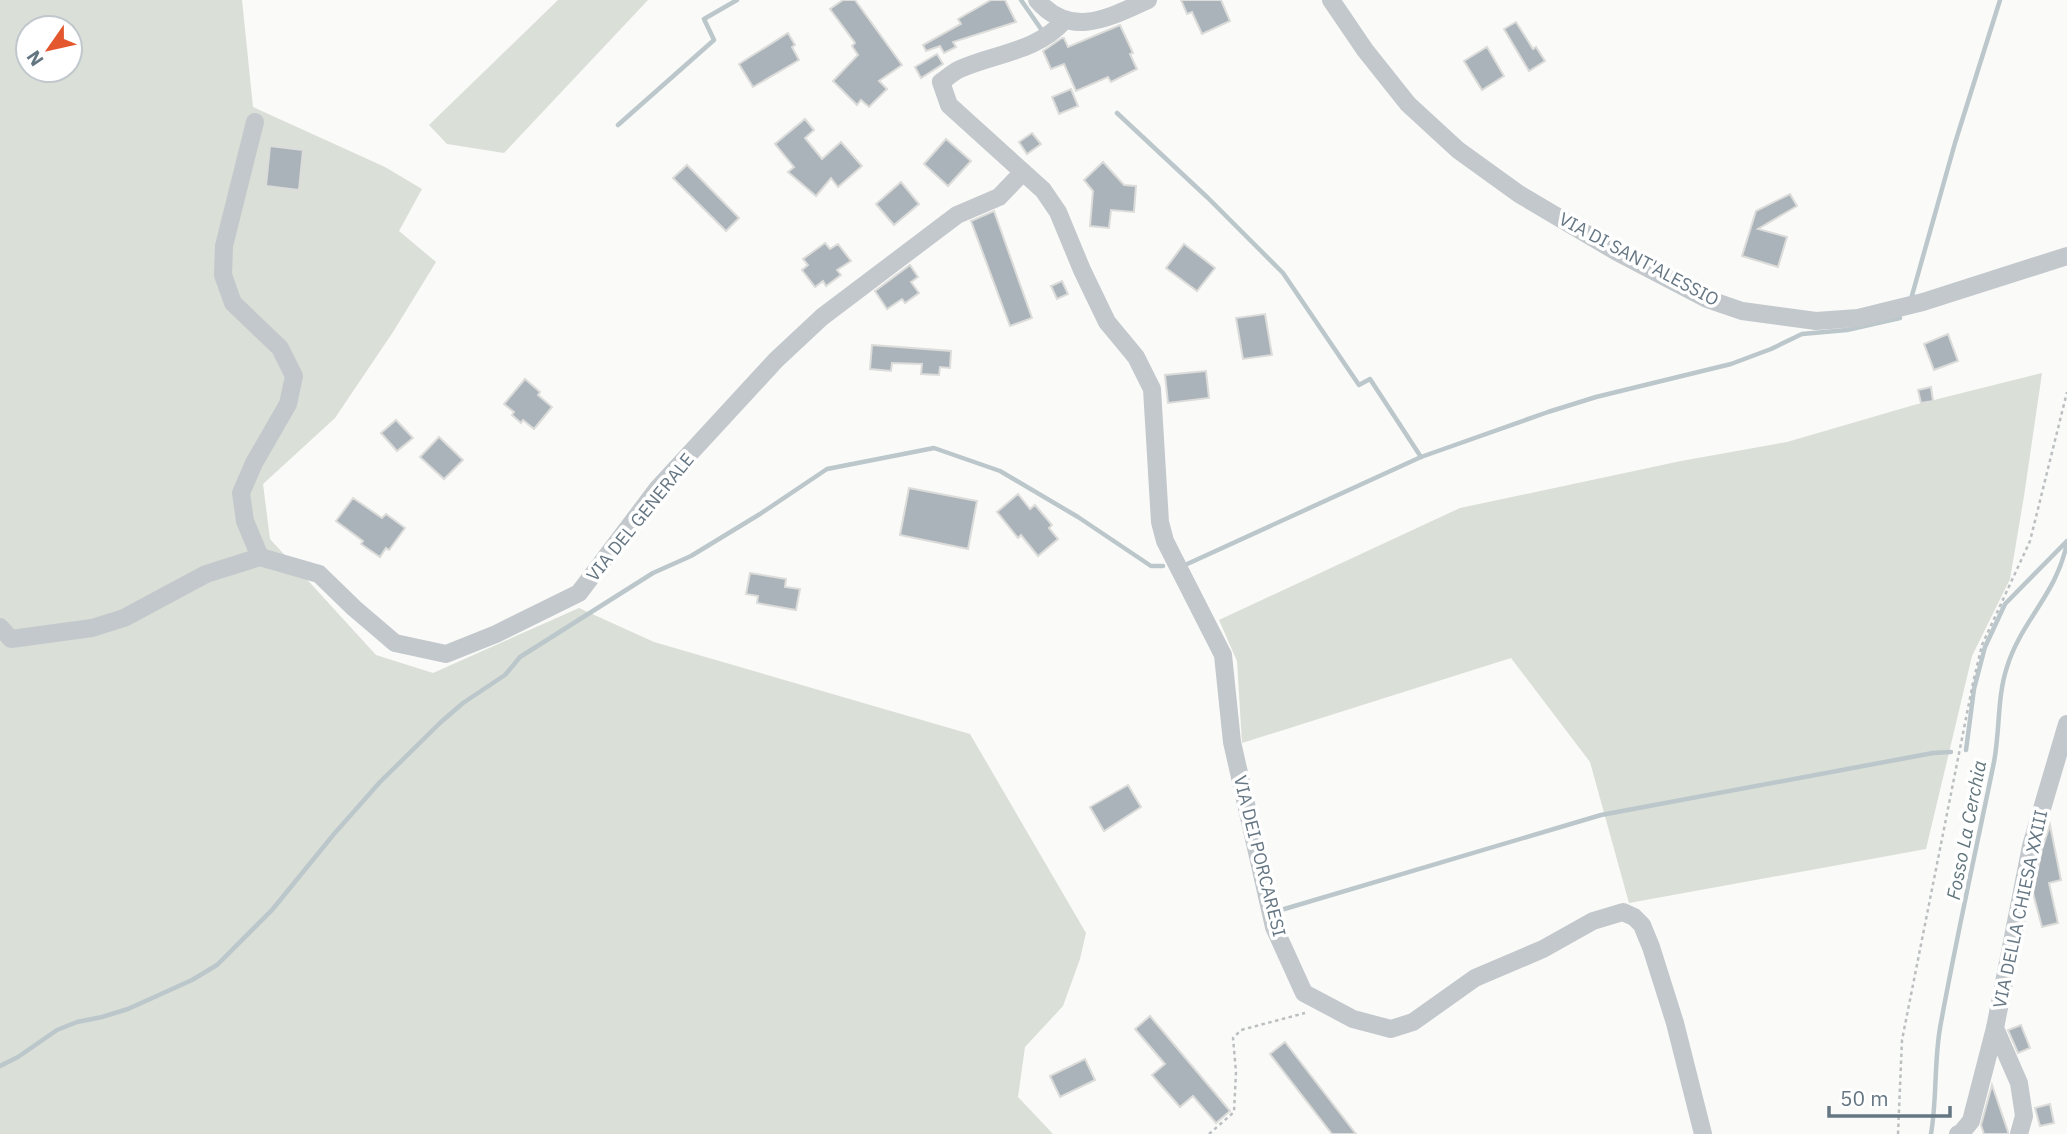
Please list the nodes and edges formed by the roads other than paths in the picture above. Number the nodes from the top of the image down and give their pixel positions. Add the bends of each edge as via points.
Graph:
1 (1037, 0) edge
2 (1147, 0) edge
3 (1331, 0) edge
4 (1064, 21) junction
5 (255, 122) dead end
6 (1023, 172) junction
7 (2067, 256) edge
8 (260, 557) junction
9 (0, 627) edge
10 (2067, 724) edge
11 (1995, 1028) junction
12 (1703, 1134) edge
13 (1958, 1134) edge
14 (2019, 1134) edge

1 - 4 street
2 - 4 street via 1110,18
3 - 7 street, VIA DI SANT'ALESSIO via 1408,104 1458,150 1519,194 1707,299 1778,317 1857,318
4 - 6 street via 1027,48 959,70 941,82 949,106
5 - 8 street via 224,246 223,275 233,303 280,348 294,376 288,404 241,493 245,521
6 - 8 street, VIA DEL GENERALE via 999,197 957,215 822,317 776,360 658,488 579,593 446,654 395,643 319,574
6 - 12 street, VIA DEI PORCARESI via 1058,212 1107,322 1136,357 1152,389 1160,522 1165,541 1223,655 1232,742 1275,927 1304,993 1353,1019 1391,1029 1413,1022 1475,978 1593,921 1623,912 1642,925 1651,947
8 - 9 street via 206,574 124,618 93,628 11,639
10 - 11 street, VIA DELLA CHIESA XXIII via 2031,846
11 - 13 street via 1971,1121
11 - 14 street, VIA DELLA CHIESA XXIII via 2019,1083 2024,1116

